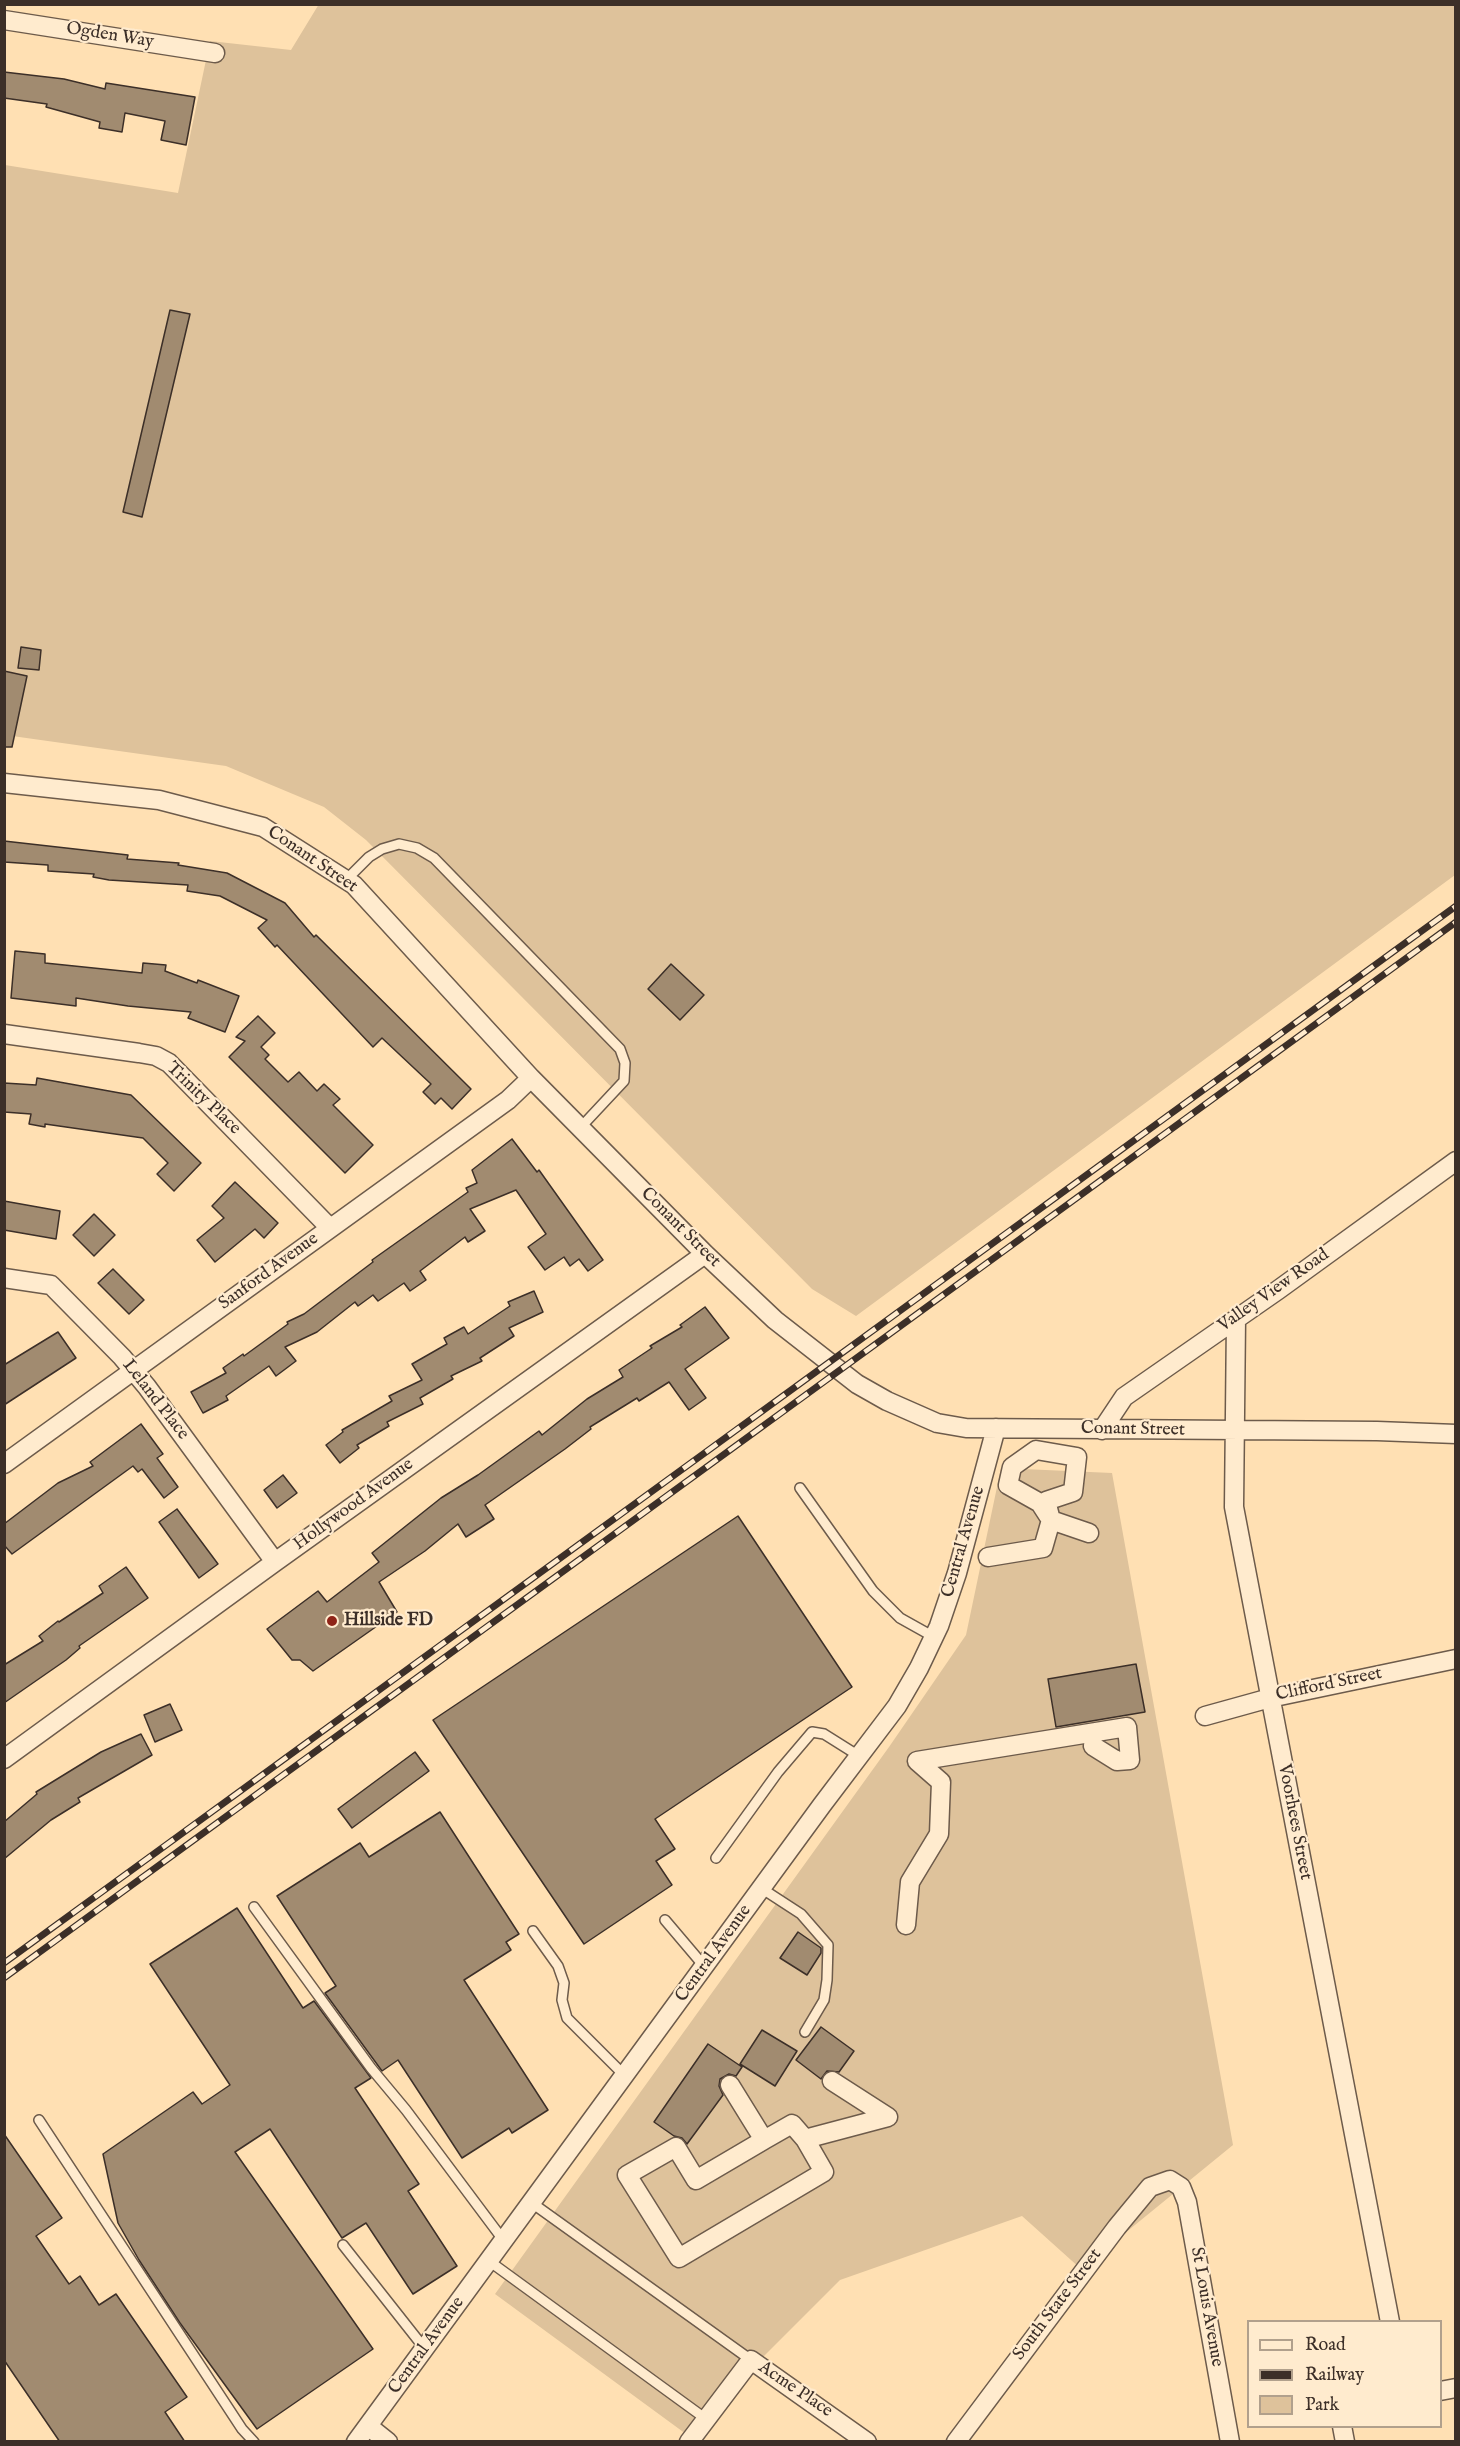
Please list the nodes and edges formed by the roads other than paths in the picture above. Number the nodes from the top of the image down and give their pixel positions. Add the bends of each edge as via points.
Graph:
1 (4, 20) edge
2 (215, 53) dead end
3 (4, 783) edge
4 (346, 880) junction
5 (4, 1034) edge
6 (531, 1078) junction
7 (581, 1127) junction
8 (1455, 1161) edge
9 (330, 1227) junction
10 (705, 1254) junction
11 (4, 1278) edge
12 (1236, 1319) junction
13 (134, 1370) junction
14 (996, 1428) junction
15 (1102, 1430) junction
16 (1234, 1431) junction
17 (1455, 1434) edge
18 (4, 1464) edge
19 (800, 1488) dead end
20 (1051, 1520) junction
21 (1089, 1533) dead end
22 (988, 1557) dead end
23 (275, 1562) junction
24 (934, 1637) junction
25 (1455, 1659) edge
26 (1270, 1698) junction
27 (1204, 1716) dead end
28 (1093, 1746) dead end
29 (859, 1756) junction
30 (4, 1759) edge
31 (716, 1858) dead end
32 (761, 1888) junction
33 (254, 1907) dead end
34 (665, 1920) dead end
35 (906, 1925) dead end
36 (533, 1931) dead end
37 (704, 1966) junction
38 (805, 2032) dead end
39 (625, 2076) junction
40 (832, 2081) dead end
41 (730, 2085) dead end
42 (39, 2120) dead end
43 (805, 2139) junction
44 (764, 2140) junction
45 (1170, 2180) joint
46 (532, 2203) junction
47 (504, 2241) junction
48 (343, 2246) dead end
49 (489, 2261) junction
50 (1390, 2320) edge
51 (424, 2349) junction
52 (751, 2360) junction
53 (706, 2419) junction
54 (368, 2426) junction
55 (254, 2442) edge
56 (356, 2442) edge
57 (388, 2442) edge
58 (689, 2442) edge
59 (867, 2442) edge
60 (956, 2442) edge
61 (1230, 2442) edge

1 - 2 street, Ogden Way
3 - 4 street, Conant Street via 159,800 263,827
4 - 6 street, Conant Street
4 - 7 lane via 369,856 399,844 434,858 620,1049 625,1063 624,1081
5 - 9 street, Trinity Place via 156,1056 169,1063
6 - 7 street, Conant Street
6 - 9 street, Sanford Avenue via 508,1100
7 - 10 street, Conant Street
8 - 12 street, Valley View Road
9 - 13 street, Sanford Avenue
10 - 14 street, Conant Street via 775,1320 857,1384 937,1423
10 - 23 street, Hollywood Avenue
11 - 13 street, Leland Place via 51,1285
12 - 15 street, Valley View Road via 1124,1397
12 - 16 street, Voorhees Street
13 - 18 street, Sanford Avenue
13 - 23 street, Leland Place
14 - 15 street, Conant Street
14 - 24 street, Central Avenue via 957,1573
15 - 16 street, Conant Street
16 - 17 street, Conant Street
16 - 26 street, Voorhees Street via 1234,1507
19 - 24 lane via 873,1592 900,1618
20 - 20 street via 1040,1503 1008,1485 1012,1467 1036,1450 1077,1457 1073,1492 1046,1501
20 - 21 street
20 - 22 street via 1042,1548
23 - 30 street, Hollywood Avenue
24 - 29 street, Central Avenue via 897,1706
25 - 26 street, Clifford Street
26 - 27 street, Clifford Street
26 - 50 street, Voorhees Street
28 - 35 street via 1117,1761 1130,1760 1126,1727 917,1761 941,1782 939,1834 910,1882
29 - 31 lane via 824,1734 812,1732
29 - 32 street, Central Avenue
32 - 37 street, Central Avenue
32 - 38 lane via 801,1914 828,1945 824,2000
33 - 47 lane
34 - 37 lane
36 - 39 lane via 558,1966 564,1983 562,2000 567,2018
37 - 39 street, Central Avenue
39 - 46 street, Central Avenue
40 - 43 street via 888,2116
41 - 44 street
42 - 55 lane
43 - 44 street via 792,2124
43 - 44 street via 824,2172 679,2258 627,2175 676,2147 696,2180
45 - 60 street, South State Street via 1150,2187 1117,2227
45 - 61 street, St Louis Avenue via 1181,2187 1187,2202
46 - 47 street, Central Avenue
46 - 52 lane
47 - 49 street, Central Avenue
48 - 51 lane
49 - 51 street, Central Avenue
49 - 53 lane
51 - 54 street, Central Avenue
52 - 53 street
52 - 59 street, Acme Place
53 - 58 street
54 - 56 street, Central Avenue
54 - 57 street

